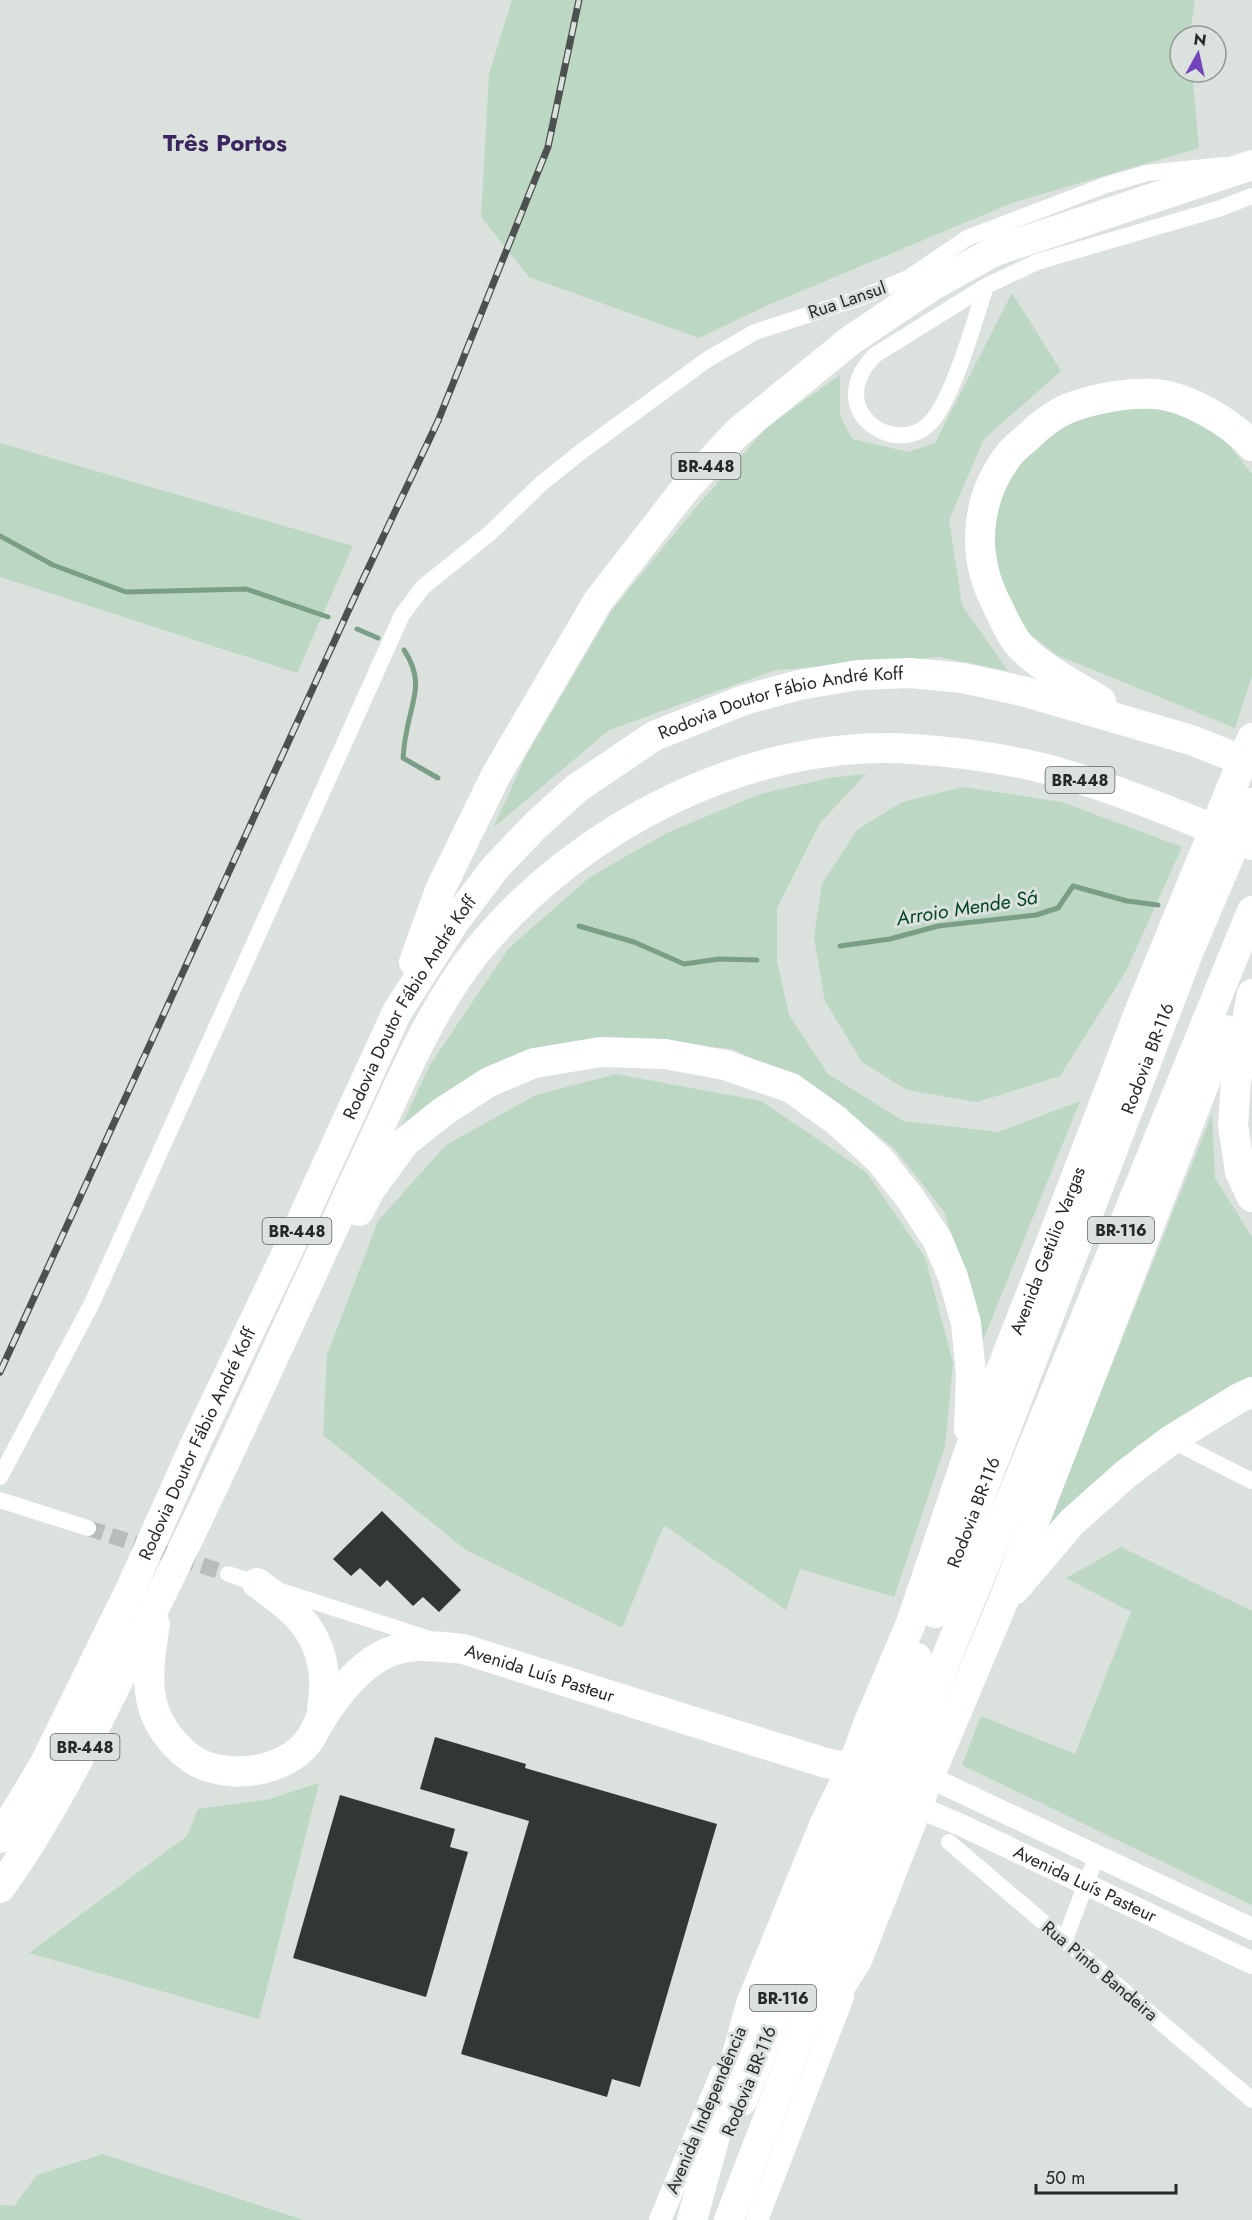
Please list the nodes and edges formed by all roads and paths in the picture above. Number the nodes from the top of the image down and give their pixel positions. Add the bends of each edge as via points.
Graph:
1 (1252, 164) edge
2 (1252, 196) edge
3 (986, 286) junction
4 (1252, 446) edge
5 (1148, 728) junction
6 (1252, 738) edge
7 (1252, 764) edge
8 (1252, 803) edge
9 (1252, 845) edge
10 (1252, 911) edge
11 (1252, 965) edge
12 (1252, 994) edge
13 (397, 1012) junction
14 (1252, 1197) edge
15 (313, 1272) junction
16 (1252, 1392) edge
17 (1171, 1440) junction
18 (969, 1452) junction
19 (0, 1477) edge
20 (1252, 1481) edge
21 (0, 1500) edge
22 (88, 1528) tunnel mouth
23 (228, 1574) tunnel mouth
24 (257, 1583) junction
25 (159, 1600) junction
26 (1003, 1602) junction
27 (463, 1649) junction
28 (321, 1720) junction
29 (852, 1768) junction
30 (929, 1777) junction
31 (918, 1807) junction
32 (0, 1838) edge
33 (949, 1842) dead end
34 (1097, 1855) junction
35 (1085, 1884) junction
36 (0, 1888) edge
37 (1252, 1929) edge
38 (1064, 1942) junction
39 (857, 1960) junction
40 (1252, 1963) edge
41 (751, 2004) junction
42 (787, 2070) junction
43 (1252, 2100) edge
44 (660, 2220) edge
45 (693, 2220) edge
46 (729, 2220) edge
47 (757, 2220) edge

1 - 13 highway, BR-448 via 995,251 930,287 851,340 738,432 639,545 598,601 556,671 496,774 440,890
1 - 19 street, Rua Lansul via 1204,165 1147,173 1106,185 967,238 908,278 755,332 708,360 582,451 489,534 423,586 402,615 92,1303
2 - 3 street via 1037,262
3 - 3 street via 875,356 864,367 855,394 859,411 871,425 887,432 915,435 939,412
4 - 5 highway via 1210,412 1154,394 1122,396 1067,409 1036,429 1009,454 993,481 983,510 980,559 987,587 1021,646 1054,674
5 - 7 highway, Rodovia Doutor Fábio André Koff / BR-448
5 - 13 highway, Rodovia Doutor Fábio André Koff / BR-448 via 1026,692 963,678 910,673 858,675 744,700 654,736 569,795 495,868 454,921
6 - 18 highway, Avenida Getúlio Vargas via 1140,1010
8 - 45 highway, Rodovia BR-116 / BR-116 via 1190,948 887,1736
9 - 15 highway, Rodovia Doutor Fábio André Koff / BR-448 via 1158,807 1045,769 978,756 866,749 812,755 706,784 648,811 547,878 475,954 441,1002 413,1055
10 - 42 highway, Rodovia BR-116 / BR-116 via 932,1693
11 - 26 highway
12 - 14 highway via 1236,1081 1233,1125 1240,1172
13 - 32 highway, Rodovia Doutor Fábio André Koff / BR-448 via 131,1588 44,1764
15 - 18 highway via 336,1255 370,1190 405,1142 489,1082 534,1064 601,1052 665,1054 725,1065 791,1088 836,1120 880,1160 938,1241 966,1323 971,1374
15 - 25 highway, Rodovia Doutor Fábio André Koff / BR-448
16 - 17 highway
17 - 20 street
17 - 26 highway via 1072,1522
18 - 29 highway, Avenida Getúlio Vargas via 911,1623
21 - 22 street
23 - 24 street, Avenida Luís Pasteur
24 - 27 street, Avenida Luís Pasteur
24 - 28 highway via 290,1607 312,1634 323,1668
25 - 28 highway via 149,1659 151,1699 156,1719 189,1758 211,1769 244,1773 269,1767 293,1756 307,1744
25 - 36 highway, Rodovia Doutor Fábio André Koff / BR-448 via 72,1773 25,1854
26 - 30 highway
27 - 28 highway via 420,1644 380,1656 357,1673
27 - 29 highway, Avenida Luís Pasteur
29 - 41 highway, Avenida Independência via 825,1823
30 - 31 highway
30 - 34 main road, Avenida Luís Pasteur
31 - 35 main road, Avenida Luís Pasteur
31 - 39 highway
33 - 38 street, Rua Pinto Bandeira
34 - 35 street
34 - 37 main road, Avenida Luís Pasteur
35 - 38 street
35 - 40 main road, Avenida Luís Pasteur
38 - 43 street, Rua Pinto Bandeira
39 - 42 highway, BR-116
39 - 47 main road
41 - 44 main road, Avenida Independência
41 - 45 highway, BR-116
42 - 46 highway, Rodovia BR-116 / BR-116

